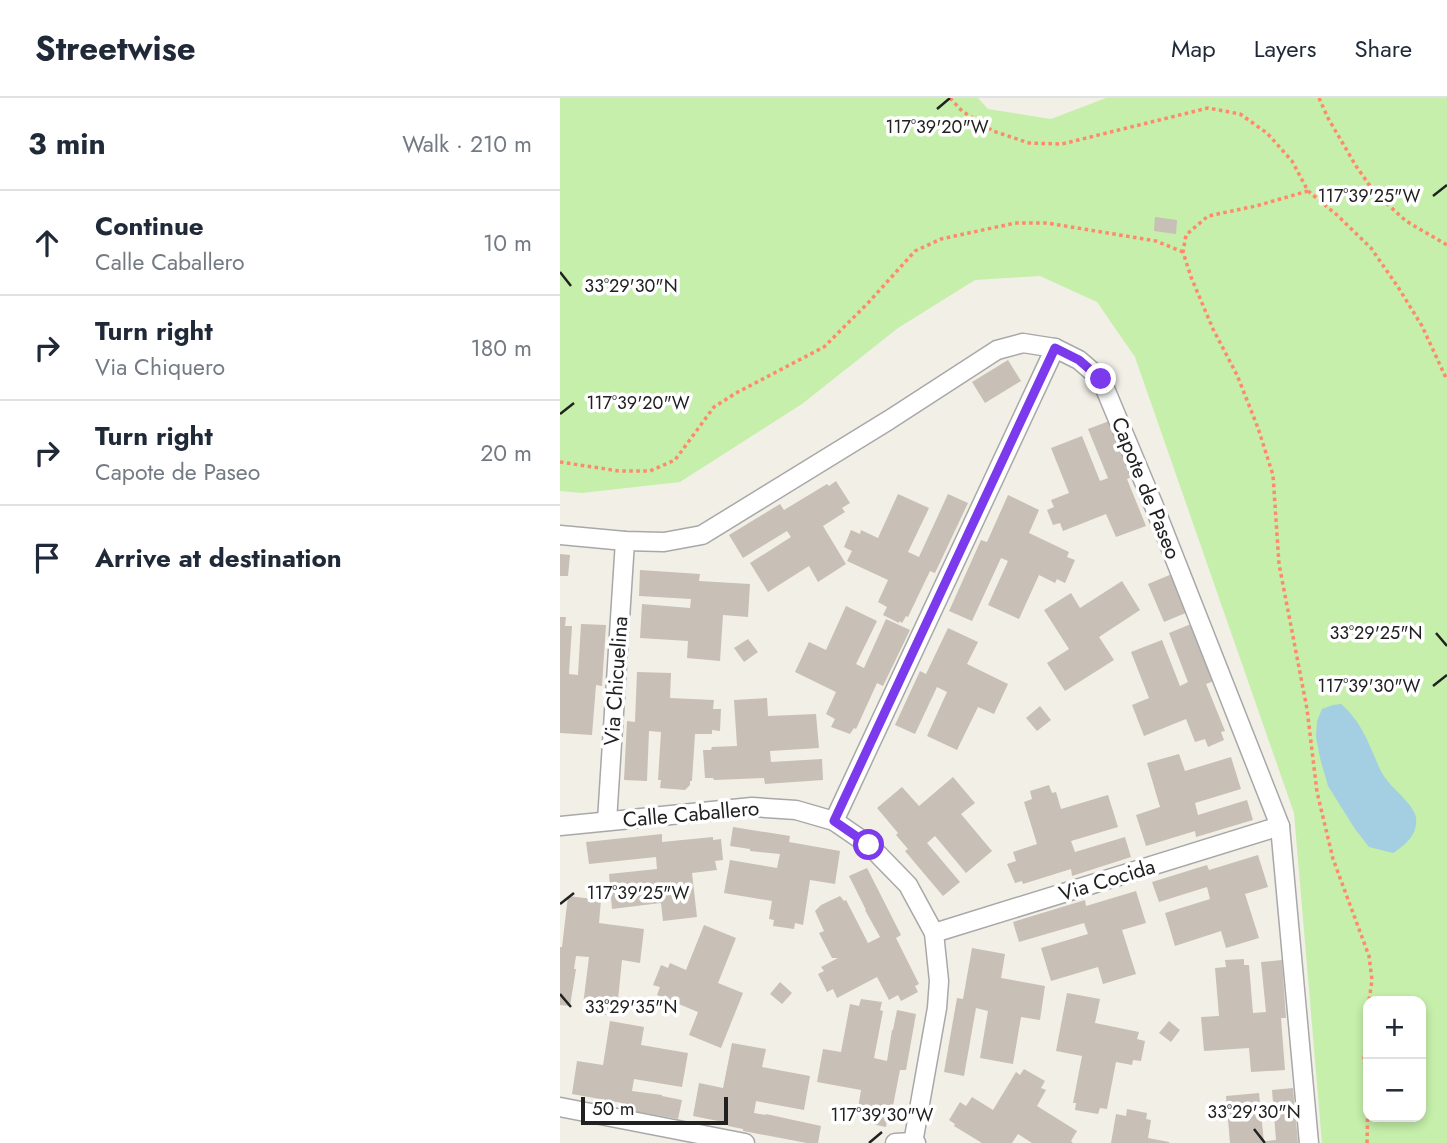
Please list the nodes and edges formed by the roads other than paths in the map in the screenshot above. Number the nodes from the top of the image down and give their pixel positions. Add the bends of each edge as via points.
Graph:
1 (1055, 348) junction
2 (560, 535) edge
3 (625, 541) junction
4 (607, 821) junction
5 (834, 821) junction
6 (560, 826) edge
7 (1280, 827) junction
8 (934, 933) junction
9 (560, 1107) edge
10 (746, 1143) edge
11 (909, 1143) edge
12 (1309, 1143) edge

1 - 3 street, Capote de Paseo via 1023,343 997,350 702,535 664,542
1 - 5 street
1 - 7 street, Capote de Paseo via 1101,379
2 - 3 street, Capote de Paseo
3 - 4 street, Via Chicuelina
4 - 5 street, Calle Caballero via 752,807 796,810
4 - 6 street, Calle Caballero
5 - 8 street, Calle Caballero via 869,845 908,885
7 - 8 street, Via Cocida
7 - 12 street, Capote de Paseo
8 - 11 street, Calle Caballero via 937,1008
9 - 10 street

